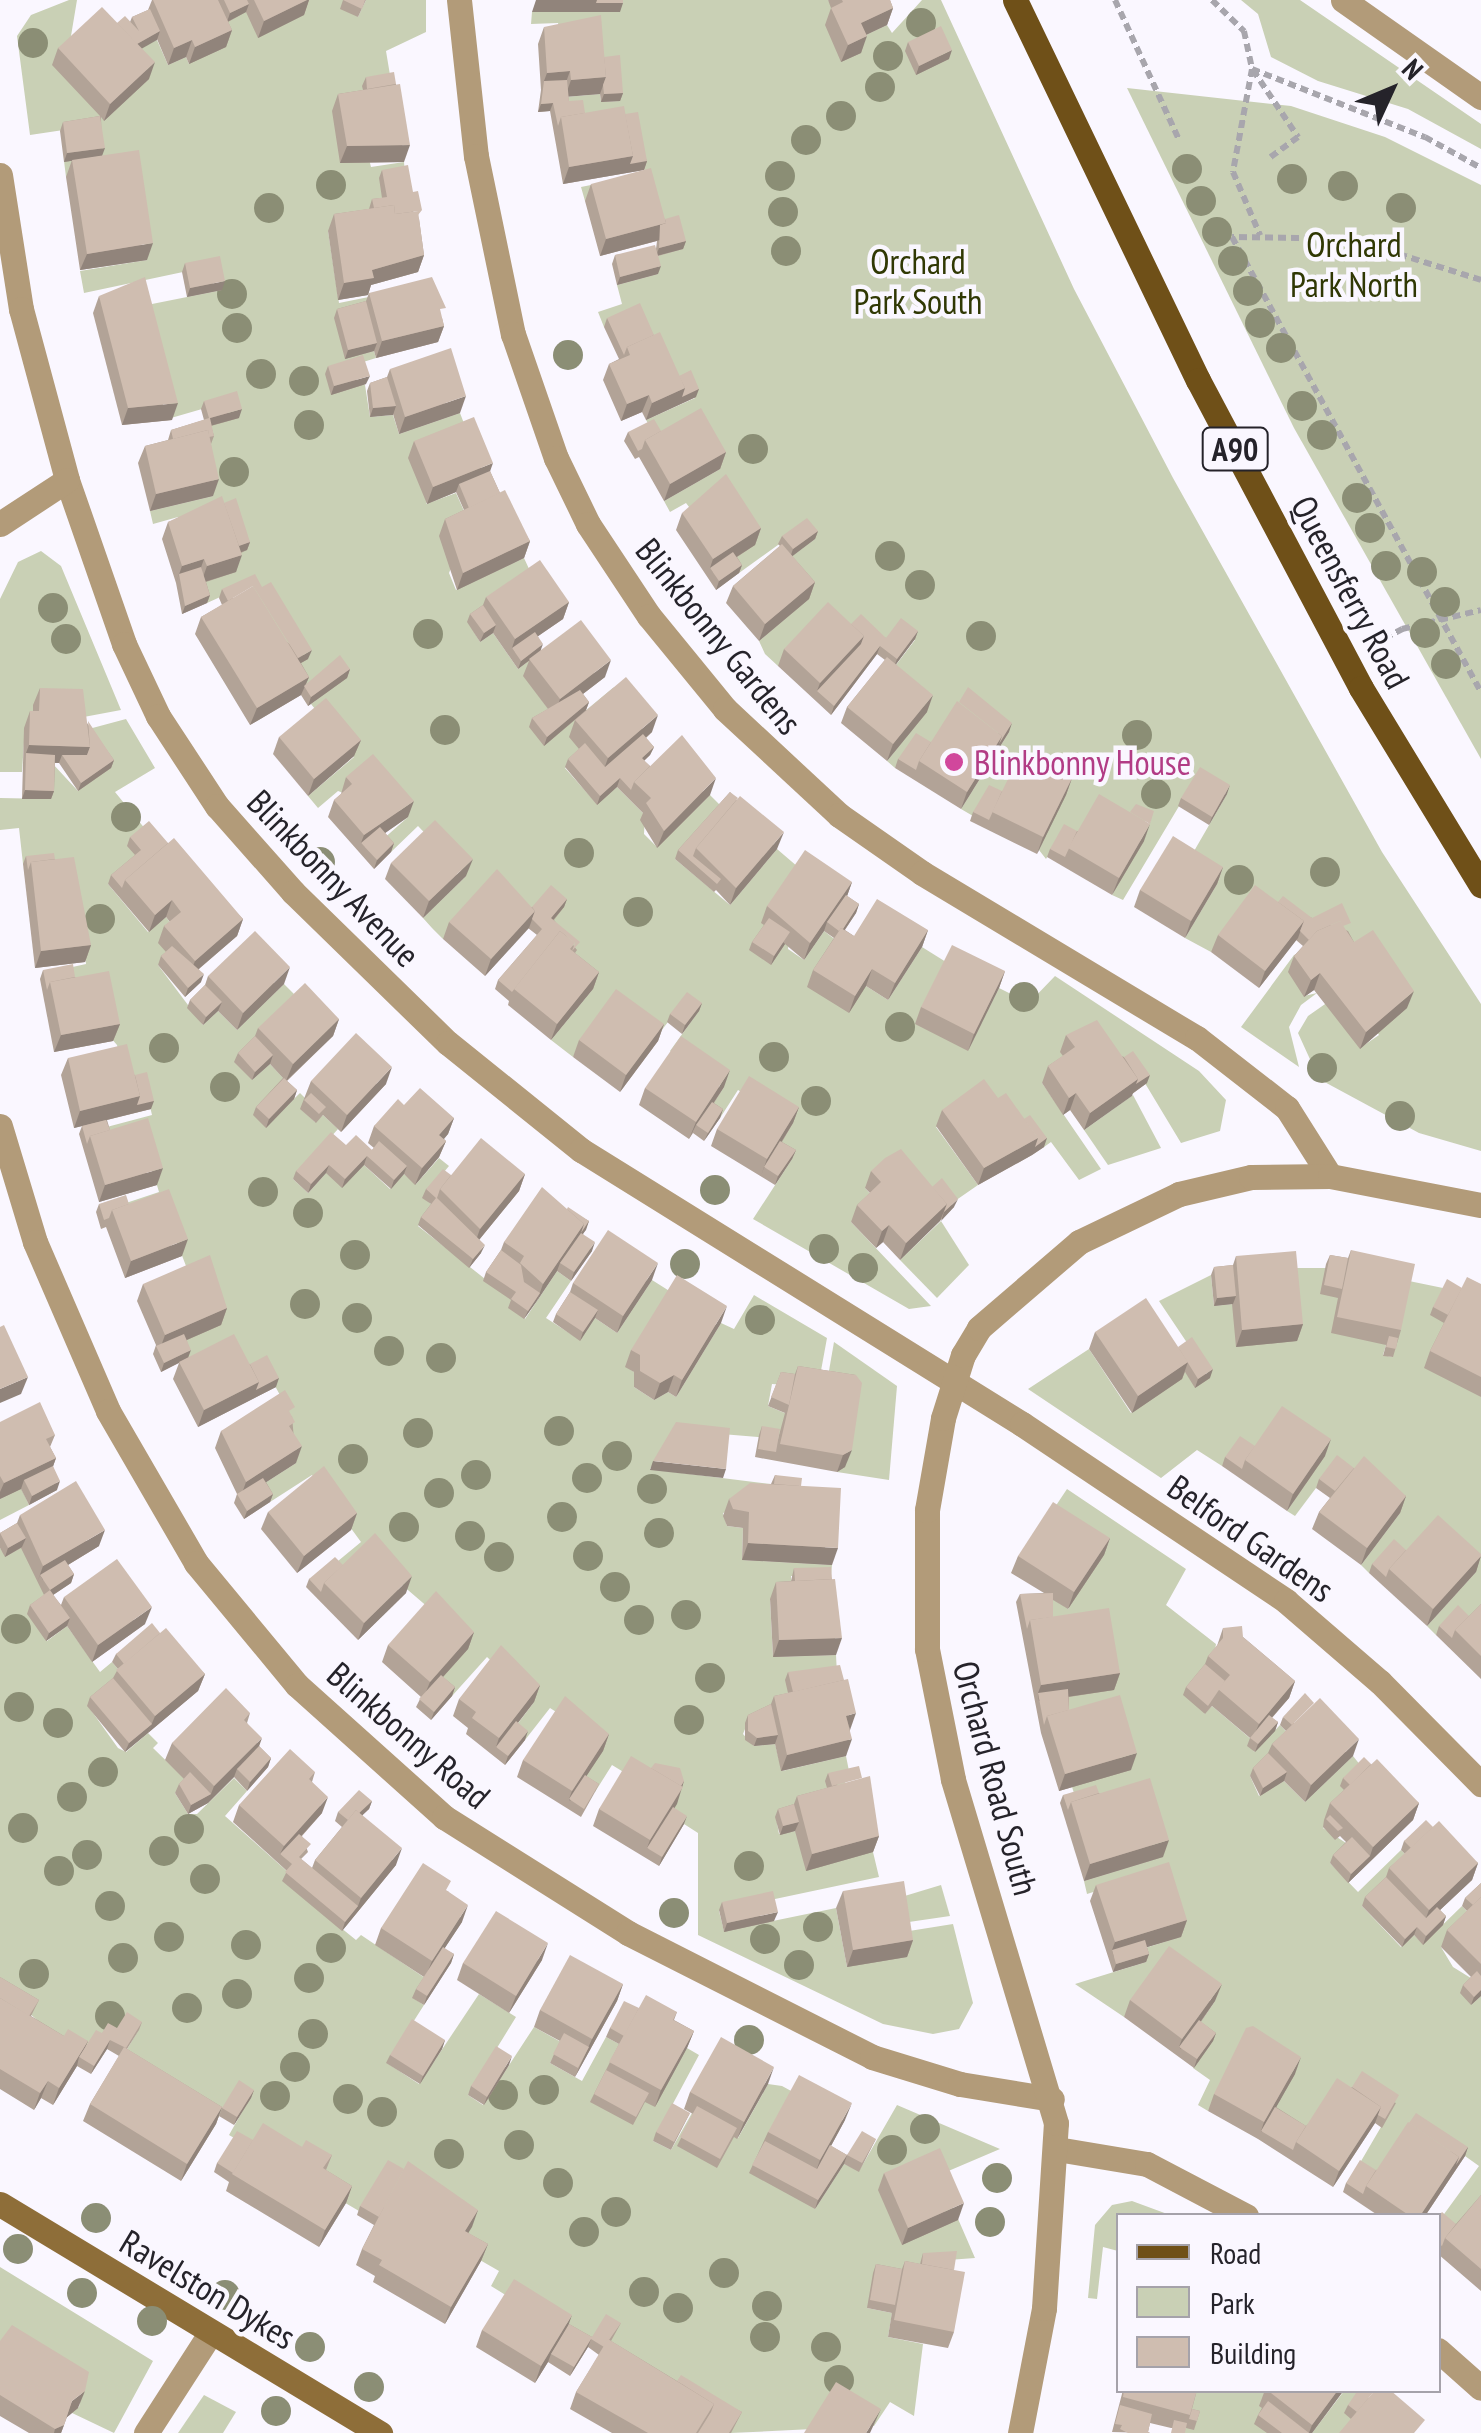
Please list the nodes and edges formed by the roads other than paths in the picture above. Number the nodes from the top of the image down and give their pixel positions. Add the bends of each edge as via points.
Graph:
1 (459, 0) edge
2 (1015, 0) edge
3 (1343, 0) edge
4 (1481, 97) edge
5 (0, 175) edge
6 (67, 480) junction
7 (0, 524) edge
8 (1481, 885) edge
9 (0, 1126) edge
10 (1330, 1176) junction
11 (1481, 1205) edge
12 (954, 1382) junction
13 (1481, 1784) edge
14 (1052, 2099) junction
15 (1057, 2149) junction
16 (0, 2204) edge
17 (1240, 2213) edge
18 (211, 2332) junction
19 (1441, 2353) edge
20 (1481, 2388) edge
21 (146, 2433) edge
22 (380, 2433) edge
23 (1020, 2433) edge

1 - 10 street, Blinkbonny Gardens via 476,156 513,334 556,458 588,524 649,616 725,709 818,798 922,873 1197,1038 1298,1118
2 - 8 main road, Queensferry Road / A90 via 1198,380 1361,688
3 - 4 street
5 - 6 street, Blinkbonny Avenue via 20,309
6 - 7 street
6 - 12 street, Blinkbonny Avenue via 124,644 158,716 217,806 358,958 580,1150
9 - 14 street, Blinkbonny Road via 47,1274 116,1426 196,1564 297,1686 444,1817 644,1942 872,2056 960,2084
10 - 11 street, Orchard Road South
10 - 12 street, Orchard Road South via 1218,1183 1141,1208 1079,1242 980,1328
12 - 13 street, Belford Gardens via 1286,1602 1380,1682
12 - 14 street, Orchard Road South via 928,1510 927,1649 953,1779
14 - 15 street, Orchard Road South
15 - 17 street via 1146,2164
15 - 23 street, Orchard Road South via 1044,2308
16 - 18 street, Ravelston Dykes
18 - 21 street
18 - 22 street, Ravelston Dykes
19 - 20 street

